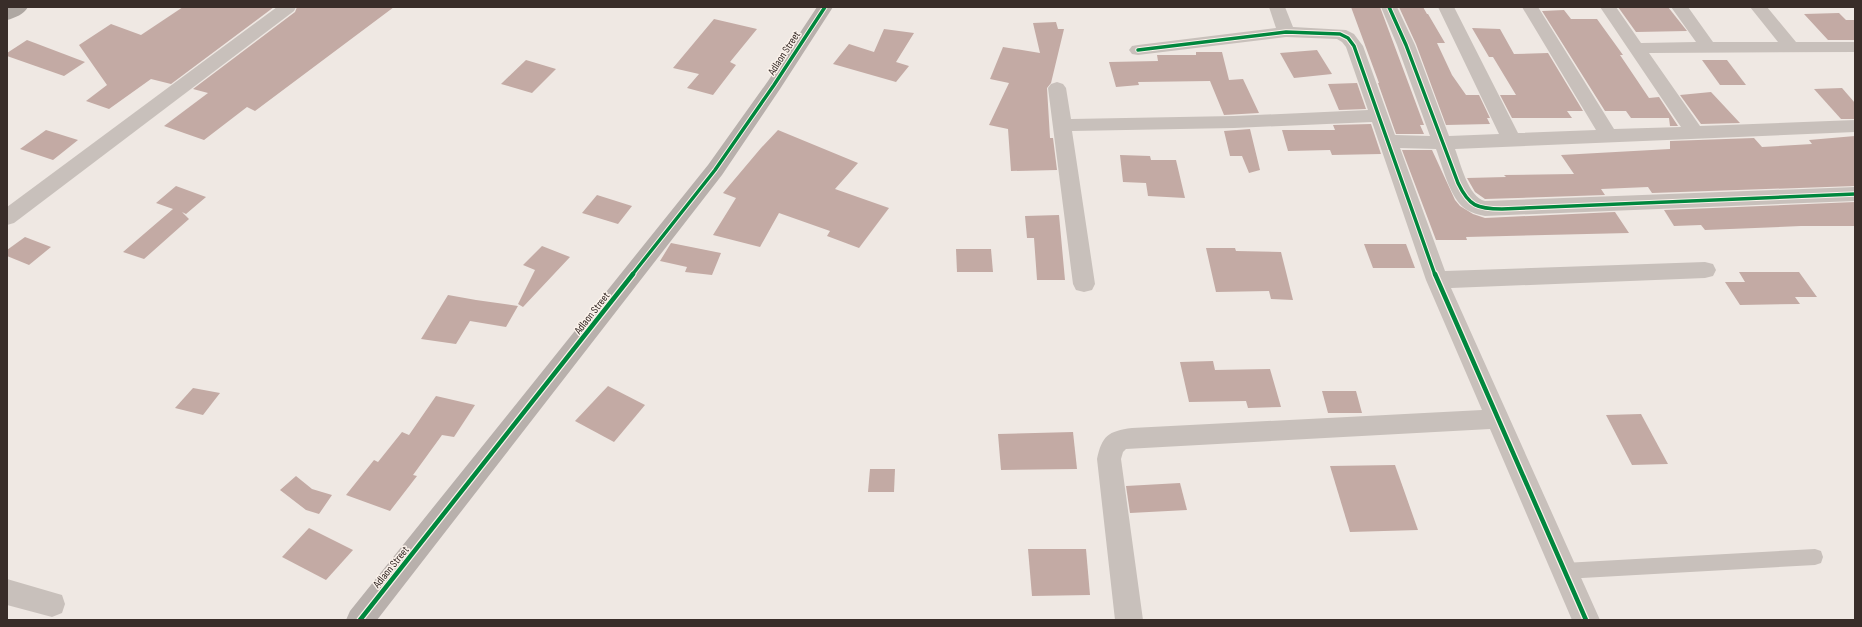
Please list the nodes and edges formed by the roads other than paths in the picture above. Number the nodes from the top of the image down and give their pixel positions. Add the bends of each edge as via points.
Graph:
1 (20, 7) edge
2 (288, 7) edge
3 (825, 7) edge
4 (1277, 7) edge
5 (1389, 7) edge
6 (1446, 7) edge
7 (1530, 7) edge
8 (1608, 7) edge
9 (1679, 7) edge
10 (1758, 7) edge
11 (7, 15) edge
12 (1286, 32) junction
13 (1708, 47) junction
14 (1792, 47) junction
15 (1855, 47) edge
16 (1636, 48) junction
17 (1138, 50) dead end
18 (1057, 88) dead end
19 (1378, 116) junction
20 (1062, 125) junction
21 (1855, 126) edge
22 (1694, 132) junction
23 (1609, 136) junction
24 (1511, 139) junction
25 (1387, 142) junction
26 (1442, 143) junction
27 (1855, 194) edge
28 (7, 218) edge
29 (1705, 270) dead end
30 (1437, 280) junction
31 (1084, 284) dead end
32 (1496, 419) junction
33 (1816, 557) dead end
34 (1564, 571) junction
35 (7, 592) edge
36 (52, 604) dead end
37 (360, 620) edge
38 (1129, 620) edge
39 (1586, 620) edge

1 - 11 highway
2 - 28 street
3 - 37 street, Adlaon Street via 715,170
4 - 12 street
5 - 26 street via 1399,26
6 - 24 street
7 - 23 street
8 - 16 street
9 - 13 street
10 - 14 street
12 - 17 street
12 - 19 street via 1330,33 1348,38 1354,46
13 - 14 street
13 - 16 street
14 - 15 street
16 - 22 street
18 - 20 street
19 - 20 street via 1241,122
19 - 25 street
20 - 31 street
21 - 22 street
22 - 23 street
23 - 24 street
24 - 26 street
25 - 26 street
25 - 30 street
26 - 27 street via 1465,196 1471,204 1484,208
29 - 30 street
30 - 32 street
32 - 34 street
32 - 38 street via 1120,440 1112,446 1109,459
33 - 34 lane
34 - 39 street
35 - 36 street

